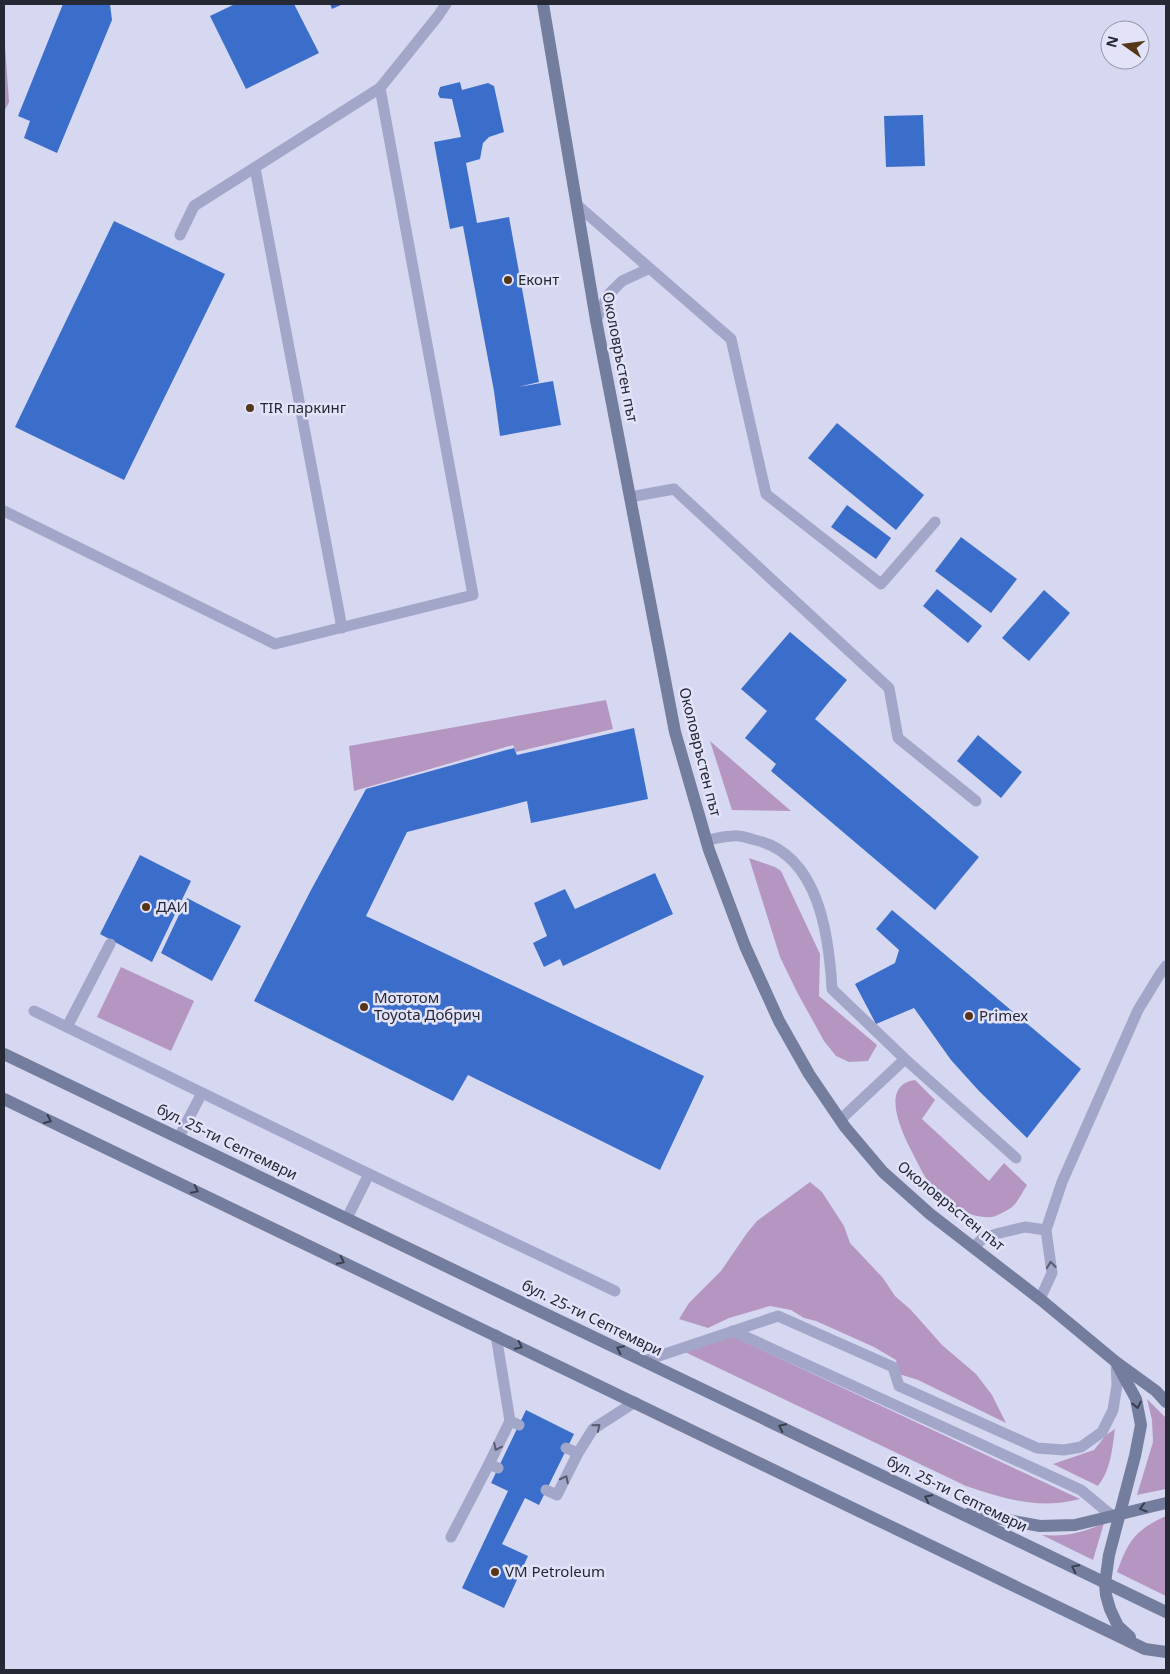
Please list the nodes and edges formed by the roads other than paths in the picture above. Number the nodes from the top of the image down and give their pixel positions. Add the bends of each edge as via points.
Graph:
1 (446, 4) edge
2 (543, 4) edge
3 (380, 88) junction
4 (254, 168) junction
5 (576, 205) junction
6 (180, 235) dead end
7 (648, 269) junction
8 (596, 320) junction
9 (630, 497) junction
10 (4, 511) edge
11 (935, 522) dead end
12 (342, 628) junction
13 (976, 801) dead end
14 (706, 840) junction
15 (110, 944) dead end
16 (1164, 973) edge
17 (34, 1011) dead end
18 (67, 1027) junction
19 (4, 1054) edge
20 (905, 1059) junction
21 (202, 1093) junction
22 (4, 1099) edge
23 (840, 1120) junction
24 (179, 1137) junction
25 (1016, 1158) dead end
26 (369, 1174) junction
27 (347, 1218) junction
28 (1046, 1230) junction
29 (974, 1247) junction
30 (615, 1291) dead end
31 (1040, 1299) junction
32 (733, 1331) junction
33 (496, 1335) junction
34 (644, 1361) junction
35 (1116, 1362) junction
36 (635, 1402) junction
37 (1166, 1402) edge
38 (566, 1448) dead end
39 (578, 1453) junction
40 (546, 1490) dead end
41 (1166, 1503) edge
42 (953, 1510) junction
43 (1116, 1514) junction
44 (451, 1537) dead end
45 (1105, 1583) junction
46 (1166, 1612) edge
47 (1145, 1648) junction
48 (1166, 1652) edge
49 (1166, 1659) edge

1 - 3 lane
2 - 5 main road, Околовръстен път
3 - 4 lane
3 - 12 lane via 473,595
4 - 6 lane via 194,206
4 - 12 lane
5 - 7 lane
5 - 8 main road, Околовръстен път
7 - 8 lane via 622,281 608,295
7 - 11 lane via 731,339 766,494 881,584
8 - 9 main road, Околовръстен път
9 - 13 lane via 674,489 889,688 898,738
9 - 14 main road, Околовръстен път via 675,732
10 - 12 lane via 275,644
14 - 20 lane via 734,835 761,841 794,862 809,882 821,914 830,953 832,989
14 - 23 main road, Околовръстен път via 745,946 779,1021
15 - 18 lane
16 - 28 lane via 1138,1010 1062,1182
17 - 18 lane
18 - 21 lane
19 - 24 main road, бул. 25-ти Септември
20 - 23 lane
20 - 25 lane
21 - 24 lane
21 - 26 lane
22 -> 33 main road
23 - 29 main road, Околовръстен път via 883,1172 930,1214
24 - 27 main road, бул. 25-ти Септември
26 - 27 lane
26 - 30 lane
34 -> 27 main road, бул. 25-ти Септември
28 - 29 lane via 1025,1227 983,1238
31 -> 28 lane via 1052,1273
29 - 31 main road, Околовръстен път
31 - 35 main road, Околовръстен път
32 - 34 lane
32 - 35 lane via 778,1316 893,1368 899,1386 1037,1448 1064,1450 1081,1447 1102,1432 1113,1410 1118,1385
32 - 43 lane via 1081,1490
33 -> 36 main road
33 -> 44 lane via 514,1423 494,1466
42 -> 34 main road, бул. 25-ти Септември
35 - 37 main road, Околовръстен път via 1156,1390
35 -> 43 main road, Околовръстен път via 1136,1399 1141,1425 1135,1456
39 -> 36 lane via 593,1429
36 - 47 main road
38 - 39 lane
40 -> 39 lane via 557,1495
41 -> 43 main road
42 - 43 main road via 1040,1526 1076,1525
45 -> 42 main road, бул. 25-ти Септември
43 - 45 main road, Околовръстен път
45 - 46 main road, бул. 25-ти Септември
45 - 47 main road, Околовръстен път via 1106,1596 1118,1626
47 - 48 main road, Околовръстен път
47 - 49 main road, Околовръстен път

